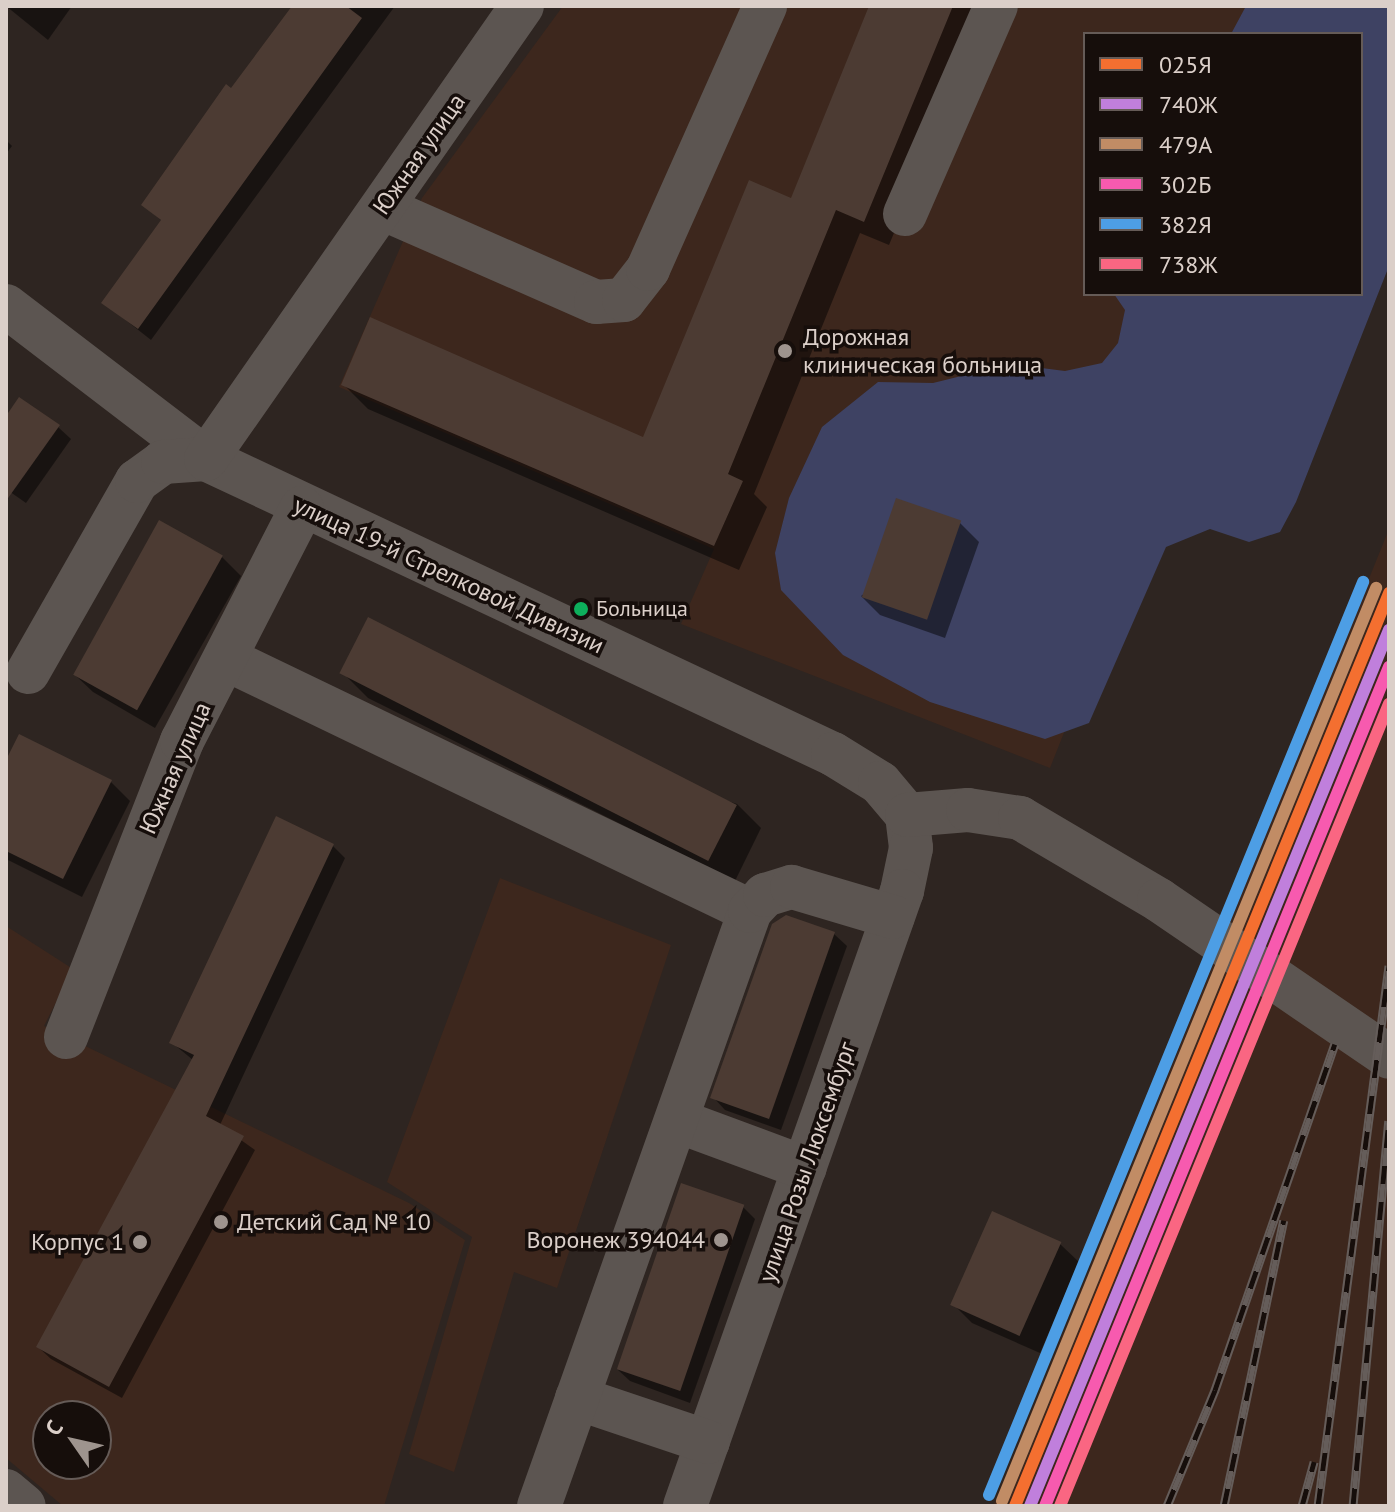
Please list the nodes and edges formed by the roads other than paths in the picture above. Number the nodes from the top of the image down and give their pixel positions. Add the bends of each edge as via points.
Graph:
1 (522, 6) edge
2 (765, 6) edge
3 (996, 6) edge
4 (382, 208) junction
5 (905, 214) dead end
6 (6, 306) edge
7 (206, 459) junction
8 (302, 508) junction
9 (226, 659) junction
10 (28, 672) dead end
11 (907, 815) junction
12 (750, 911) junction
13 (893, 917) junction
14 (66, 1037) dead end
15 (1389, 1057) edge
16 (678, 1121) junction
17 (805, 1168) junction
18 (577, 1398) junction
19 (708, 1442) junction
20 (6, 1491) edge
21 (24, 1506) edge
22 (539, 1506) edge
23 (685, 1506) edge

1 - 4 street, Южная улица
2 - 4 street via 648,269 624,300 596,302
3 - 5 street
4 - 7 street, Южная улица
6 - 7 street, улица 19-й Стрелковой Дивизии
7 - 8 street, улица 19-й Стрелковой Дивизии
7 - 10 street via 163,462 137,481
8 - 9 street, Южная улица
8 - 11 street, улица 19-й Стрелковой Дивизии via 833,754 880,783
9 - 12 street
9 - 14 street, Южная улица via 182,741
11 - 13 street, улица Розы Люксембург via 911,848
11 - 15 street via 968,810 1020,818 1159,900
12 - 13 street via 765,895 792,887
12 - 16 street
13 - 17 street, улица Розы Люксембург
16 - 17 street
16 - 18 street
17 - 19 street, улица Розы Люксембург
18 - 19 street
18 - 22 street
19 - 23 street, улица Розы Люксембург
20 - 21 street

